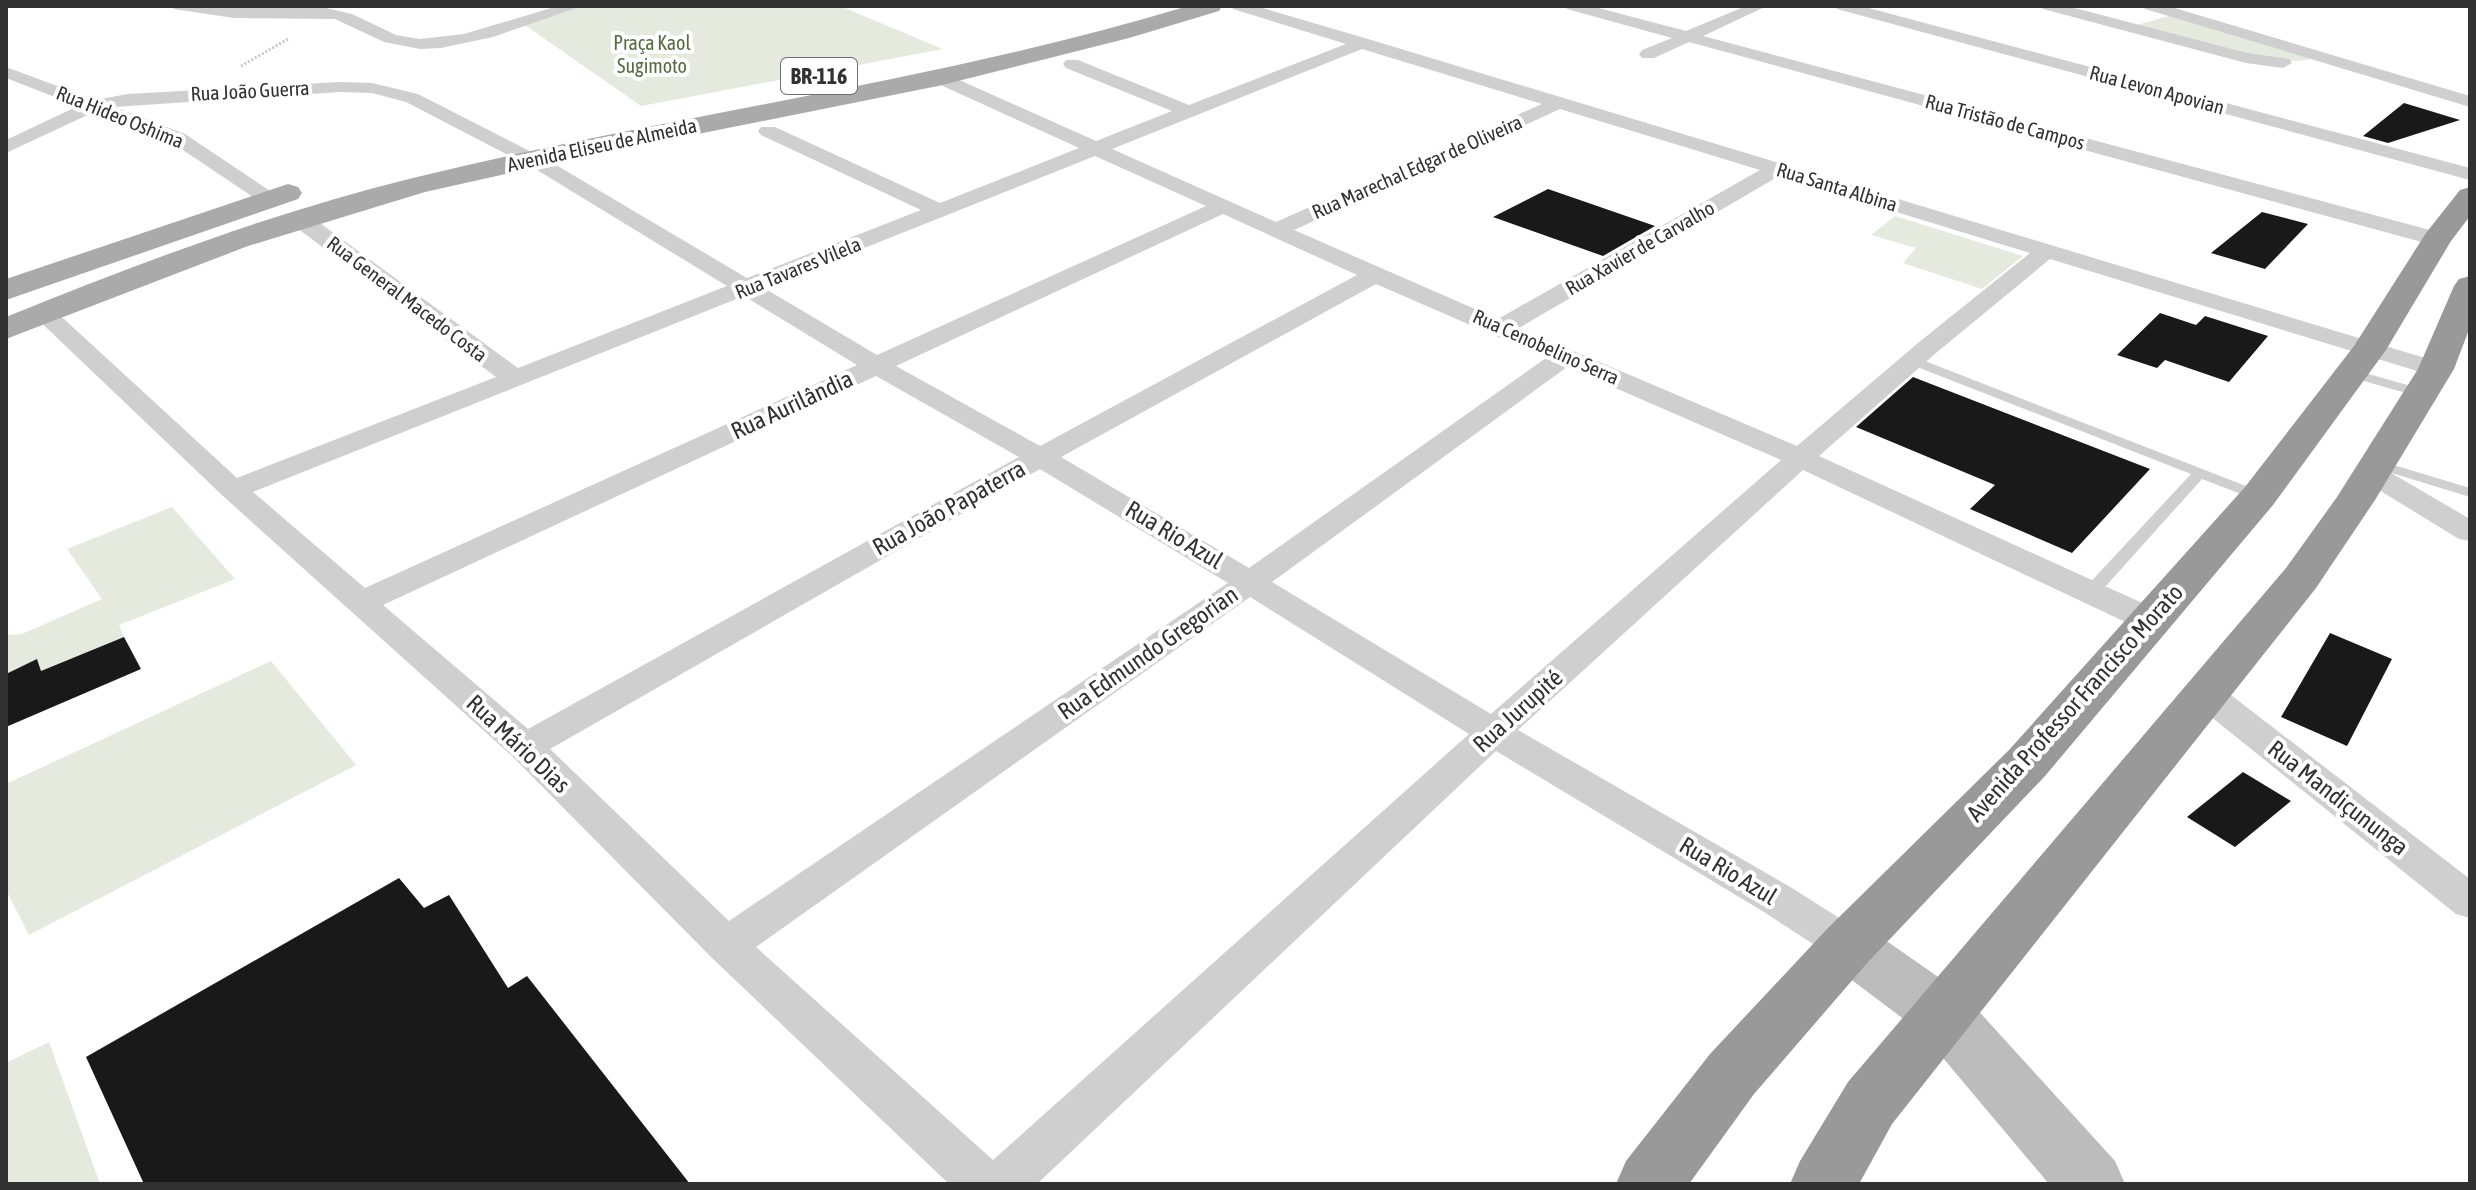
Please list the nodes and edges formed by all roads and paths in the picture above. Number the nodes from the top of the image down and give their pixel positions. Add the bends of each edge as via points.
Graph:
1 (180, 6) edge
2 (574, 6) edge
3 (1143, 6) edge
4 (1211, 6) edge
5 (1239, 6) edge
6 (1573, 6) edge
7 (1759, 6) edge
8 (1843, 6) edge
9 (2049, 6) edge
10 (2151, 6) edge
11 (330, 13) junction
12 (1688, 37) junction
13 (1362, 43) junction
14 (1648, 54) dead end
15 (2333, 61) junction
16 (1072, 64) dead end
17 (938, 66) junction
18 (6, 72) edge
19 (195, 94) junction
20 (2470, 102) edge
21 (1559, 103) junction
22 (95, 105) junction
23 (1190, 112) junction
24 (768, 131) dead end
25 (493, 138) junction
26 (531, 145) junction
27 (6, 147) edge
28 (1095, 150) junction
29 (1777, 169) junction
30 (2470, 174) edge
31 (2470, 196) edge
32 (269, 199) junction
33 (1222, 207) junction
34 (941, 211) junction
35 (301, 220) junction
36 (1276, 230) junction
37 (2437, 239) junction
38 (2046, 251) junction
39 (1375, 275) junction
40 (2470, 286) edge
41 (7, 288) edge
42 (747, 288) junction
43 (43, 313) junction
44 (1502, 327) junction
45 (6, 329) edge
46 (1566, 355) junction
47 (1912, 360) junction
48 (2360, 362) junction
49 (877, 366) junction
50 (513, 377) junction
51 (2428, 381) junction
52 (1040, 457) junction
53 (1801, 458) junction
54 (2374, 469) junction
55 (2199, 474) junction
56 (233, 490) junction
57 (2470, 493) edge
58 (2259, 496) junction
59 (2470, 532) edge
60 (1251, 582) junction
61 (2090, 593) junction
62 (362, 602) junction
63 (2150, 620) junction
64 (2206, 694) junction
65 (1494, 733) junction
66 (525, 747) junction
67 (2470, 902) edge
68 (726, 945) junction
69 (1848, 945) junction
70 (1943, 1014) junction
71 (984, 1184) edge
72 (1002, 1184) edge
73 (1649, 1184) edge
74 (1823, 1184) edge
75 (2092, 1184) edge

1 - 11 street via 223,13
2 - 11 street via 471,36 412,42
3 - 17 main road, Avenida Eliseu de Almeida / BR-116
4 - 17 main road, Avenida Eliseu de Almeida / BR-116 via 1089,43
5 - 13 street, Rua Santa Albina
6 - 12 street, Rua Tristão de Campos
7 - 12 street
8 - 30 street, Rua Levon Apovian
9 - 15 street via 2246,58 2315,65
10 - 15 street
11 - 19 path
12 - 14 street
12 - 37 street, Rua Tristão de Campos
13 - 21 street, Rua Santa Albina
13 - 23 street, Rua Tavares Vilela
15 - 20 street
16 - 23 street
17 - 26 main road, Avenida Eliseu de Almeida / BR-116
17 - 28 street, Rua Cenobelino Serra
18 - 22 street, Rua Hideo Oshima
19 - 22 street, Rua João Guerra
19 - 25 street, Rua João Guerra via 372,88 412,98
21 - 29 street, Rua Santa Albina
21 - 36 street, Rua Marechal Edgar de Oliveira
22 - 27 street, Rua João Guerra
22 - 32 street, Rua Hideo Oshima via 178,138
23 - 28 street, Rua Tavares Vilela
24 - 34 street
25 - 26 main road, Avenida Eliseu de Almeida / BR-116
25 - 32 main road, Avenida Eliseu de Almeida / BR-116
26 - 35 main road, Avenida Eliseu de Almeida / BR-116
26 - 42 street, Rua Rio Azul
28 - 33 street, Rua Cenobelino Serra
28 - 34 street, Rua Tavares Vilela
29 - 38 street, Rua Santa Albina
29 - 44 street, Rua Xavier de Carvalho
31 - 37 highway, Avenida Professor Francisco Morato
32 - 41 main road, Avenida Eliseu de Almeida / BR-116
33 - 36 street, Rua Cenobelino Serra
33 - 49 street, Rua Aurilândia
34 - 42 street, Rua Tavares Vilela
35 - 43 main road, Avenida Eliseu de Almeida / BR-116
35 - 50 street, Rua General Macedo Costa
36 - 39 street, Rua Cenobelino Serra
37 - 48 highway, Avenida Professor Francisco Morato
38 - 47 street, Rua Jurupité
38 - 48 street, Rua Santa Albina
39 - 44 street, Rua Cenobelino Serra
39 - 52 street, Rua João Papaterra
40 - 51 highway
42 - 49 street, Rua Rio Azul
42 - 50 street, Rua Tavares Vilela
43 - 45 main road, Avenida Eliseu de Almeida / BR-116
43 - 56 street, Rua Mário Dias
44 - 46 street, Rua Cenobelino Serra
46 - 53 street, Rua Cenobelino Serra
46 - 60 street, Rua Edmundo Gregorian
47 - 53 street, Rua Jurupité
47 - 55 lane
48 - 51 street, Rua Santa Albina
48 - 58 highway, Avenida Professor Francisco Morato
49 - 52 street, Rua Rio Azul
49 - 62 street, Rua Aurilândia
50 - 56 street, Rua Tavares Vilela
51 - 54 highway
52 - 60 street, Rua Rio Azul
52 - 66 street, Rua João Papaterra
53 - 61 street, Rua Cenobelino Serra
53 - 65 street, Rua Jurupité
54 - 57 lane
54 - 59 street
54 - 64 highway via 2301,578
55 - 58 lane
55 - 61 lane
56 - 62 street, Rua Mário Dias
58 - 63 highway, Avenida Professor Francisco Morato
60 - 65 street, Rua Rio Azul
60 - 68 street, Rua Edmundo Gregorian
61 - 63 street, Rua Cenobelino Serra
62 - 66 street, Rua Mário Dias
63 - 69 highway, Avenida Professor Francisco Morato via 2027,763
64 - 67 street, Rua Mandiçununga
64 - 70 highway
65 - 69 street, Rua Rio Azul
65 - 72 street, Rua Jurupité
66 - 68 street, Rua Mário Dias
68 - 71 street, Rua Mário Dias
69 - 70 street
69 - 73 highway, Avenida Professor Francisco Morato via 1732,1074
70 - 74 highway via 1870,1103
70 - 75 street

